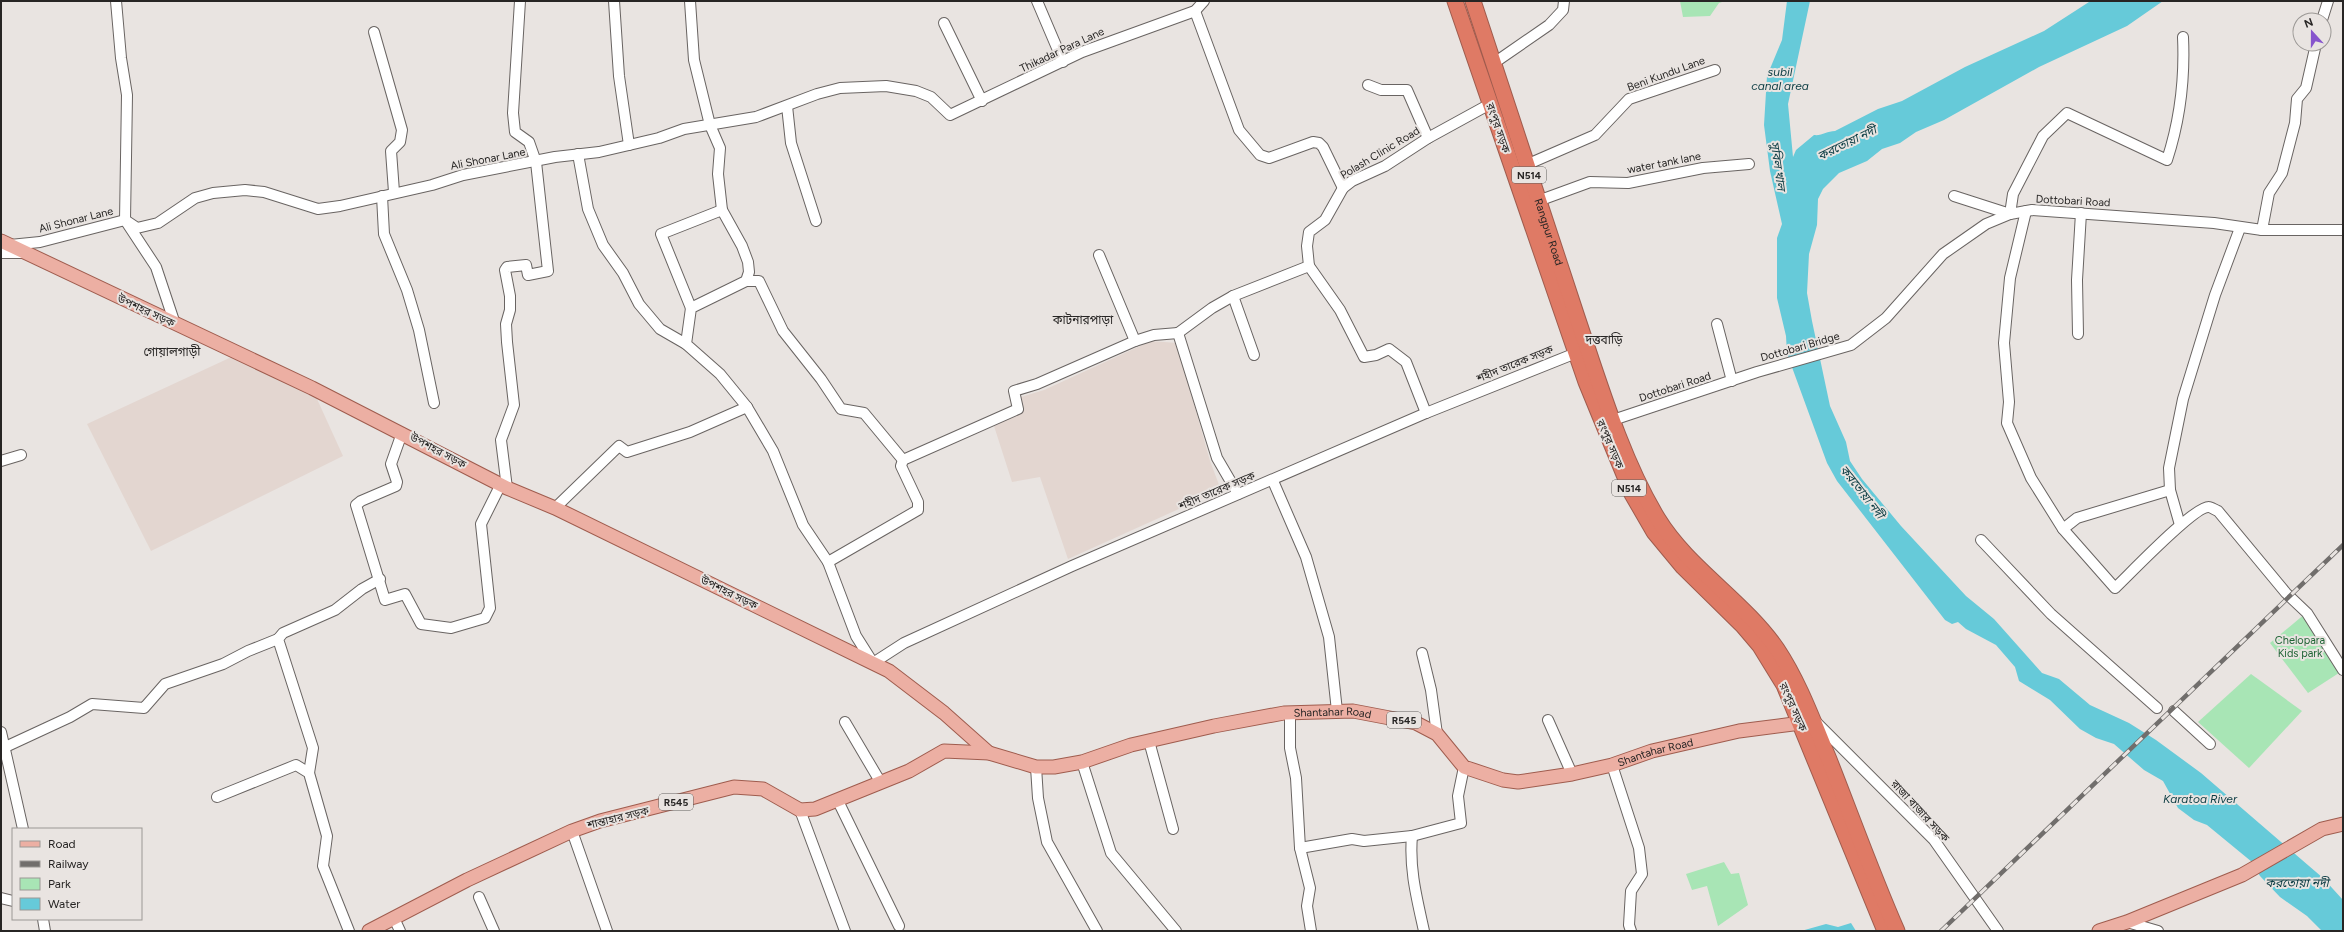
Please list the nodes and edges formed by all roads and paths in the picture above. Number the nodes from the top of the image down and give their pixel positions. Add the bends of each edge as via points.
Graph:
1 (116, 1) edge
2 (520, 1) edge
3 (614, 1) edge
4 (690, 1) edge
5 (1037, 1) edge
6 (1204, 1) edge
7 (1456, 1) edge
8 (1473, 1) edge
9 (1564, 1) edge
10 (2328, 1) edge
11 (1195, 11) junction
12 (2325, 12) edge
13 (944, 23) dead end
14 (374, 32) dead end
15 (2183, 38) dead end
16 (2314, 52) edge
17 (1063, 62) junction
18 (1494, 63) junction
19 (1715, 70) dead end
20 (1368, 85) dead end
21 (982, 101) junction
22 (1490, 104) junction
23 (788, 106) junction
24 (950, 115) joint
25 (710, 125) junction
26 (1428, 138) junction
27 (629, 145) junction
28 (578, 154) junction
29 (536, 162) junction
30 (1749, 164) dead end
31 (1526, 165) junction
32 (1343, 188) junction
33 (394, 192) junction
34 (382, 196) junction
35 (1954, 196) dead end
36 (1538, 200) junction
37 (722, 210) junction
38 (2026, 211) junction
39 (2081, 213) junction
40 (2010, 214) junction
41 (125, 220) junction
42 (816, 221) dead end
43 (2240, 228) junction
44 (2262, 230) junction
45 (2343, 230) edge
46 (3, 246) edge
47 (1099, 255) dead end
48 (1309, 266) junction
49 (746, 281) junction
50 (1233, 296) junction
51 (691, 308) junction
52 (175, 324) junction
53 (1717, 324) dead end
54 (1178, 333) junction
55 (2078, 334) dead end
56 (1135, 341) junction
57 (686, 344) junction
58 (1850, 345) joint
59 (1582, 350) junction
60 (1254, 355) dead end
61 (1757, 372) joint
62 (1732, 381) junction
63 (434, 403) dead end
64 (747, 407) junction
65 (1426, 413) junction
66 (1607, 422) junction
67 (402, 432) junction
68 (21, 455) dead end
69 (903, 460) junction
70 (1, 461) edge
71 (1273, 481) junction
72 (504, 486) junction
73 (2170, 490) junction
74 (1238, 494) junction
75 (555, 508) junction
76 (2180, 525) junction
77 (2063, 529) junction
78 (1981, 540) dead end
79 (828, 562) junction
80 (380, 579) junction
81 (278, 640) junction
82 (1422, 653) dead end
83 (873, 663) junction
84 (2343, 670) edge
85 (2157, 708) dead end
86 (1337, 711) junction
87 (2174, 711) dead end
88 (1290, 713) junction
89 (1548, 720) dead end
90 (1806, 720) junction
91 (845, 722) dead end
92 (957, 725) junction
93 (1, 732) edge
94 (1437, 734) junction
95 (1149, 741) junction
96 (2210, 744) dead end
97 (3, 748) edge
98 (944, 751) junction
99 (989, 753) junction
100 (1082, 762) junction
101 (1612, 766) junction
102 (1464, 767) junction
103 (1036, 768) junction
104 (309, 773) junction
105 (1572, 774) junction
106 (881, 783) junction
107 (217, 797) dead end
108 (838, 801) junction
109 (800, 810) junction
110 (2343, 824) edge
111 (23, 828) edge
112 (1173, 829) dead end
113 (572, 831) junction
114 (1412, 836) junction
115 (1300, 848) junction
116 (479, 897) dead end
117 (1, 898) edge
118 (12, 901) edge
119 (394, 918) junction
120 (43, 920) edge
121 (2127, 922) junction
122 (898, 926) dead end
123 (46, 931) edge
124 (348, 931) edge
125 (369, 931) edge
126 (400, 931) edge
127 (494, 931) edge
128 (607, 931) edge
129 (845, 931) edge
130 (1097, 931) edge
131 (1176, 931) edge
132 (1311, 931) edge
133 (1424, 931) edge
134 (1631, 931) edge
135 (1885, 931) edge
136 (1897, 931) edge
137 (1998, 931) edge
138 (2099, 931) edge
139 (2157, 931) edge

1 - 41 street via 127,95
2 - 29 street via 513,113 515,132 530,142
3 - 27 street via 619,76
4 - 25 street via 694,60
5 - 17 street
6 - 11 street, Thikadar Para Lane
7 - 22 highway, রংপুর সড়ক / N514
8 - 18 highway, Rangpur Road / N514
9 - 18 street via 1563,10 1549,25
10 - 12 street
11 - 17 street, Thikadar Para Lane via 1082,52
11 - 32 street via 1239,130 1260,155 1269,158 1313,142 1319,143
13 - 21 street
14 - 33 street via 402,130 400,142 391,151
15 - 40 street via 2185,66 2177,129 2167,160 2067,113 2044,136 2013,194
16 - 44 street via 2306,88 2297,98 2295,123 2282,173 2269,193
17 - 21 street, Thikadar Para Lane
18 - 31 highway, Rangpur Road / N514
19 - 31 street, Beni Kundu Lane via 1629,99 1595,135
20 - 26 street via 1381,90 1407,90
21 - 24 street, Thikadar Para Lane
22 - 26 street, Polash Clinic Road
22 - 59 highway, রংপুর সড়ক / N514
23 - 24 street, Ali Shonar Lane via 840,88 886,86 916,91 931,97
23 - 25 street, Ali Shonar Lane via 756,117
23 - 42 street via 791,144
25 - 27 street, Ali Shonar Lane via 684,129
25 - 37 street via 720,148 718,174
26 - 32 street, Polash Clinic Road via 1385,166 1352,181
27 - 28 street, Ali Shonar Lane
28 - 29 street, Ali Shonar Lane
28 - 57 street via 588,209 603,245 624,273 640,304 660,329
29 - 33 street, Ali Shonar Lane via 462,175 432,185
29 - 72 street via 548,271 528,276 526,265 507,267 505,270 510,296 506,336 514,405 501,440
30 - 36 street, water tank lane via 1703,168 1628,183 1590,182
31 - 36 highway, Rangpur Road / N514
32 - 48 street, Polash Clinic Road via 1325,220 1309,232
33 - 34 street, Ali Shonar Lane
34 - 41 street, Ali Shonar Lane via 318,209 264,192 245,190 213,193 195,198 158,223 137,228
34 - 63 street via 384,234 407,290 419,330
35 - 40 street
36 - 59 highway, Rangpur Road / N514
37 - 49 street via 748,262 749,272
37 - 51 street via 661,234
38 - 39 street, Dottobari Road
38 - 40 street, Dottobari Road
38 - 77 street via 2010,278 2004,343 2009,402 2007,423 2031,478
39 - 43 street, Dottobari Road via 2214,223
39 - 55 street via 2077,280
40 - 58 street, Dottobari Road via 1986,224 1943,254 1886,318
41 - 46 street, Ali Shonar Lane via 40,242
41 - 52 street via 156,267
43 - 44 street, Dottobari Road
43 - 73 street via 2215,295 2183,399 2169,468
44 - 45 street, Dottobari Road
46 - 52 main road, উপশহর সড়ক
47 - 56 street
48 - 50 street
48 - 65 street via 1340,310 1364,357 1389,349 1406,362
49 - 51 street
49 - 69 street via 758,281 783,331 822,379 841,409 864,413
50 - 54 street
50 - 60 street
51 - 57 street
52 - 67 main road, উপশহর সড়ক
53 - 62 street
54 - 56 street via 1154,335
54 - 74 street via 1217,458
56 - 69 street via 1014,391 1018,409
57 - 64 street via 720,374
58 - 61 street, Dottobari Bridge
59 - 65 street, শহীদ তারেক সড়ক
59 - 66 highway, রংপুর সড়ক / N514
61 - 62 street, Dottobari Road
62 - 66 street, Dottobari Road
64 - 75 street via 690,432 627,452 619,446
64 - 79 street via 773,451 803,525
65 - 71 street, শহীদ তারেক সড়ক
66 - 90 highway, রংপুর সড়ক / N514 via 1632,494 1651,528 1683,567 1760,646
67 - 72 main road, উপশহর সড়ক
67 - 80 street via 391,464 396,486 356,505
68 - 70 street
69 - 79 street via 901,466 918,502 918,510
71 - 74 street, শহীদ তারেক সড়ক
71 - 86 street via 1306,557 1329,637
72 - 75 main road, উপশহর সড়ক
72 - 80 street via 480,524 490,608 485,618 451,628 421,624 405,594 385,600
73 - 76 street
73 - 77 street via 2077,518
74 - 83 street, শহীদ তারেক সড়ক via 904,643
75 - 83 main road, উপশহর সড়ক
76 - 77 street via 2115,588
76 - 84 street via 2202,509 2209,507 2218,510 2286,593 2307,613
78 - 85 street via 2051,614
79 - 83 street via 856,636
80 - 81 street via 362,589 336,610 283,634
81 - 97 street via 223,664 165,684 144,708 92,704
81 - 104 street via 313,748
82 - 94 street via 1432,690
83 - 92 main road, উপশহর সড়ক via 888,671
86 - 88 main road, Shantahar Road / R545
86 - 94 main road, Shantahar Road / R545 via 1353,711 1416,723
87 - 96 street
88 - 95 main road, Shantahar Road / R545 via 1214,726
88 - 115 street via 1290,748 1296,778
89 - 105 street
90 - 101 main road, Shantahar Road via 1652,751
90 - 135 highway, রংপুর সড়ক / N514
90 - 136 highway, রংপুর সড়ক / N514
90 - 137 street, রাজা বাজার সড়ক via 1934,840
91 - 106 street
92 - 98 main road via 959,738
92 - 99 main road, উপশহর সড়ক
93 - 97 street
94 - 102 main road, Shantahar Road / R545
95 - 100 main road, Shantahar Road / R545
95 - 112 street
97 - 111 street
98 - 99 main road, R545
98 - 106 main road
99 - 103 main road, Shantahar Road / R545
100 - 103 main road, Shantahar Road / R545
100 - 131 street via 1111,853
101 - 105 main road, Shantahar Road
101 - 134 street via 1639,848 1642,874 1631,891
102 - 105 main road, Shantahar Road via 1503,780 1518,782
102 - 114 street via 1458,796 1461,823
103 - 130 street via 1038,798 1047,842
104 - 107 street via 296,765
104 - 124 street via 327,836 323,866
106 - 108 main road
108 - 109 main road
108 - 122 street
109 - 113 main road, শান্তাহার সড়ক / R545 via 763,789 734,787 600,821
109 - 129 street
110 - 121 main road via 2322,829 2242,875
113 - 119 main road, শান্তাহার সড়ক / R545 via 467,880
113 - 128 street
114 - 115 street via 1364,841 1352,839
114 - 133 street via 1410,854 1413,880
115 - 132 street via 1310,888 1307,906
116 - 127 street
117 - 118 street
119 - 125 main road, শান্তাহার সড়ক / R545
119 - 126 street
120 - 123 street
121 - 138 main road
121 - 139 street

